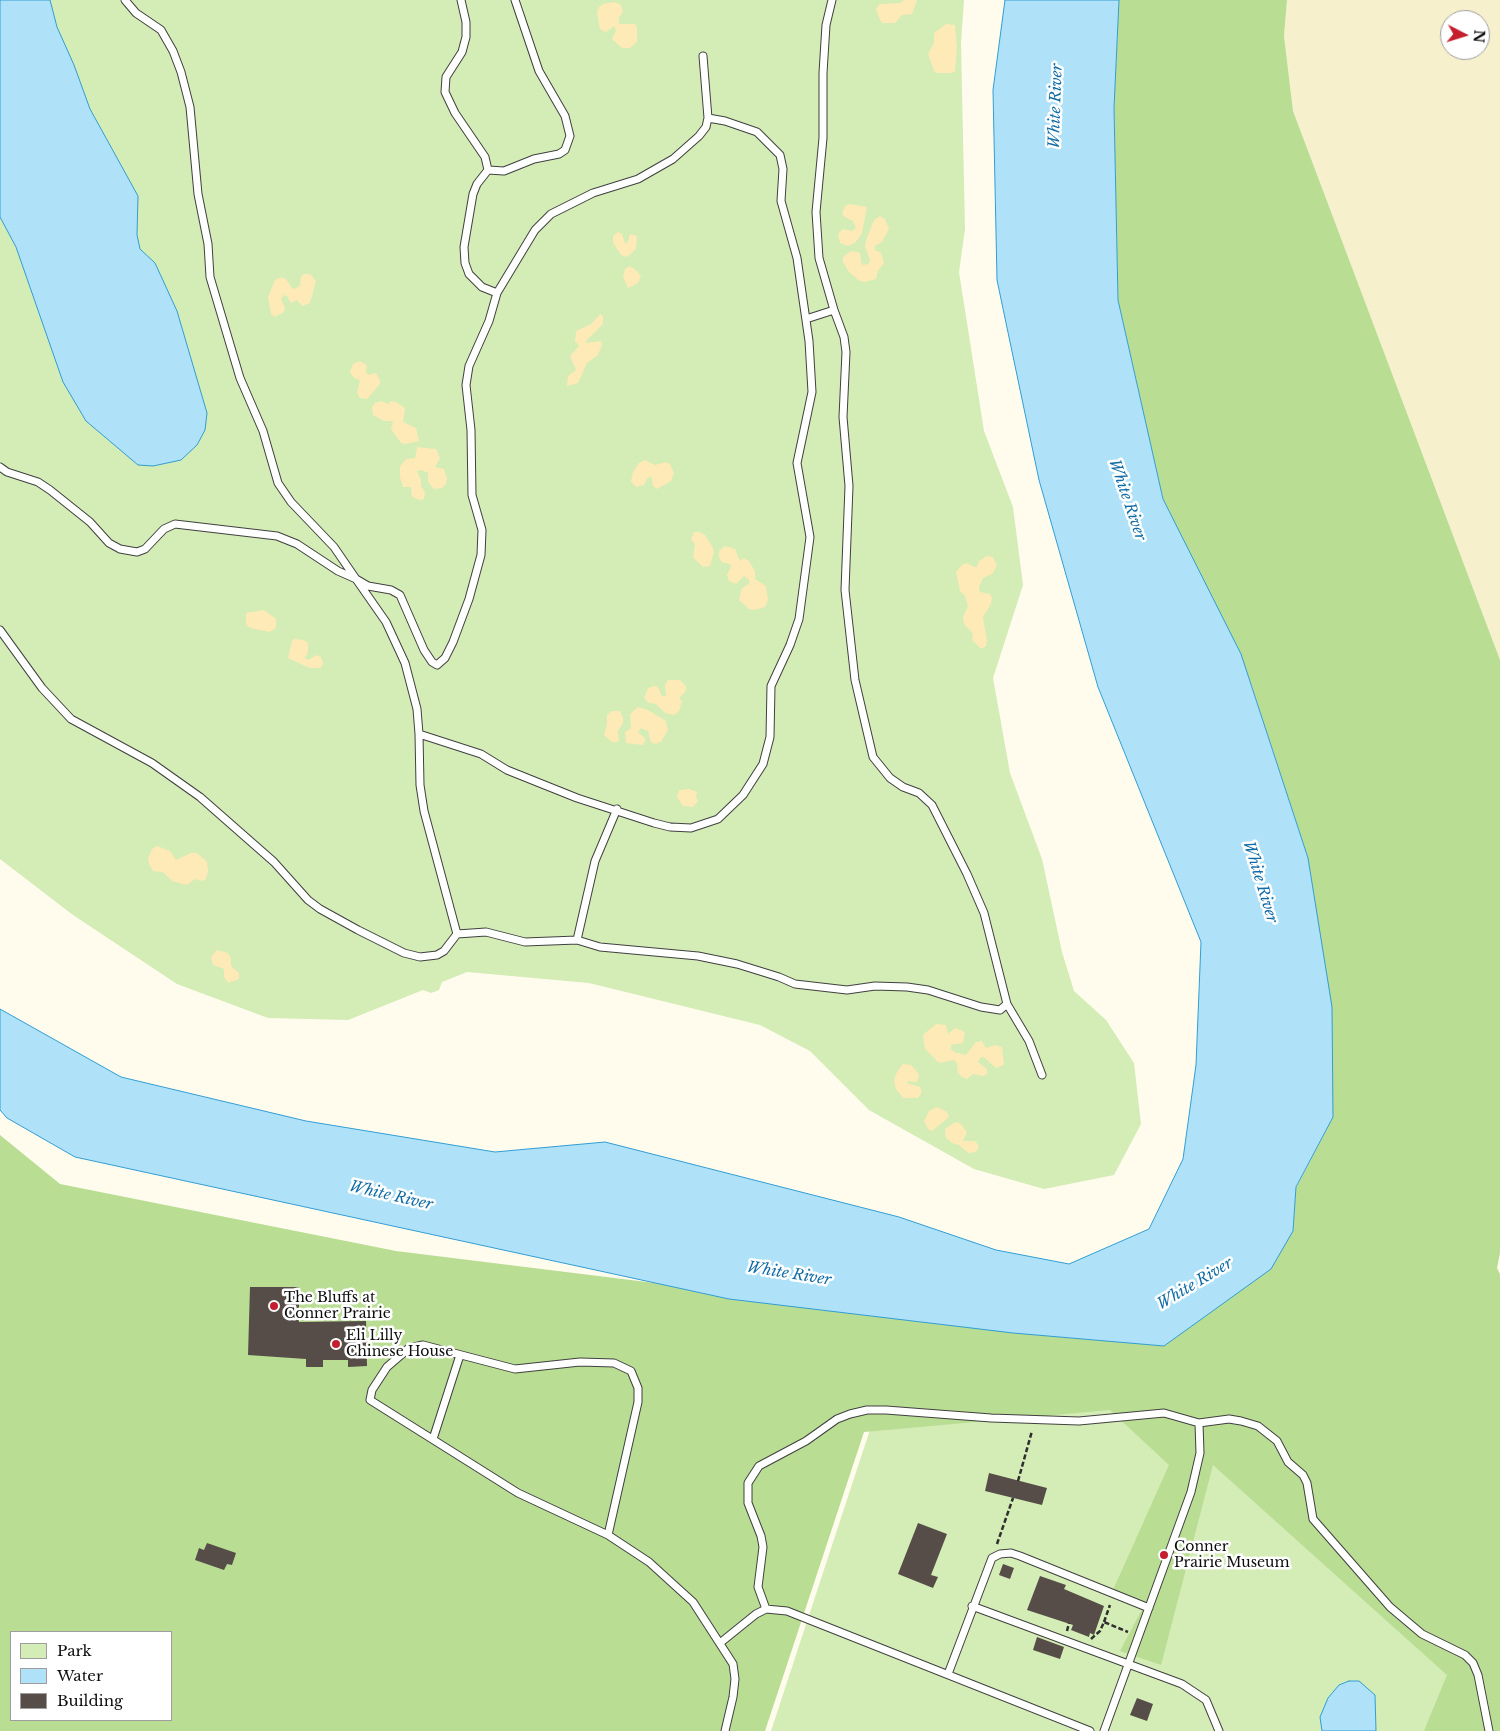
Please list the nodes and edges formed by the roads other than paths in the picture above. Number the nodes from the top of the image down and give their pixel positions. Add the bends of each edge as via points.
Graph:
1 (125, 0) edge
2 (461, 0) edge
3 (515, 0) edge
4 (832, 0) edge
5 (703, 56) dead end
6 (708, 118) junction
7 (488, 170) junction
8 (497, 293) junction
9 (834, 310) junction
10 (806, 319) junction
11 (0, 467) edge
12 (356, 579) junction
13 (0, 630) edge
14 (419, 734) junction
15 (616, 809) junction
16 (457, 934) junction
17 (577, 940) junction
18 (1007, 1004) junction
19 (1042, 1075) dead end
20 (460, 1355) junction
21 (1199, 1423) junction
22 (434, 1440) junction
23 (608, 1535) junction
24 (972, 1606) junction
25 (766, 1608) junction
26 (1149, 1608) junction
27 (720, 1643) junction
28 (1128, 1666) junction
29 (948, 1674) junction
30 (725, 1731) edge
31 (1090, 1731) edge
32 (1104, 1731) edge
33 (1219, 1731) edge
34 (1489, 1731) edge

1 - 12 lane via 136,13 167,36 182,72 190,107 210,277 240,378 263,431 278,483 291,502 334,547
2 - 7 lane via 466,38 462,52 446,77 445,92 485,157
3 - 7 lane via 539,71 565,116 570,136 560,154 504,171
4 - 9 lane via 826,25 823,138 816,212 819,258
5 - 6 lane
6 - 8 lane via 699,136 673,159 638,179 593,193 551,214 535,230
6 - 10 lane via 757,132 780,155 783,169 781,201 794,244
7 - 8 lane via 473,194 464,256 467,270 474,280
8 - 12 lane via 469,366 466,385 471,430 472,495 482,530 481,556 456,633 441,664 432,662 424,650 400,595
9 - 10 lane
9 - 18 lane via 846,352 843,417 849,486 845,590 854,672 873,757 890,778 919,793 932,805 984,913
10 - 15 lane via 812,392 797,463 809,526 809,550 799,619 772,686 770,737 763,764 732,807 718,819 701,826 670,827
11 - 12 lane via 50,490 120,549 137,552 145,549 164,529 175,524 188,524 277,536 297,544
12 - 14 lane via 386,622 399,648 412,688
13 - 16 lane via 42,688 71,719 152,764 200,797 274,862 320,909 384,944 420,957 444,951
14 - 15 lane via 481,754 507,770 577,798
14 - 16 lane via 424,811
15 - 17 lane via 595,861
16 - 17 lane via 486,932 525,942
17 - 18 lane via 600,947 698,956 737,964 795,984 847,990 876,986 907,987 928,990 981,1007 1000,1010
18 - 19 lane via 1029,1041
20 - 22 lane
20 - 22 lane via 423,1345 409,1348 387,1367 372,1390 370,1400
20 - 23 lane via 515,1369 580,1362 614,1364 631,1370 638,1388 638,1402
21 - 25 lane via 1164,1413 1079,1421 867,1410 837,1419 806,1441 759,1466 748,1483 748,1503 762,1536 758,1587
21 - 26 lane via 1198,1464 1191,1492
21 - 34 lane via 1228,1419 1241,1421 1258,1426 1273,1437 1288,1462 1303,1475 1313,1519 1319,1528 1410,1625 1472,1662 1478,1675
22 - 23 lane via 518,1493
23 - 27 lane via 649,1562 693,1602
24 - 26 lane via 992,1558 1011,1553
24 - 28 lane
24 - 29 lane
25 - 27 lane
25 - 29 lane via 801,1615
26 - 28 lane
27 - 30 lane via 733,1664 735,1679
28 - 32 lane
28 - 33 lane via 1182,1684 1198,1694 1206,1700
29 - 31 lane

